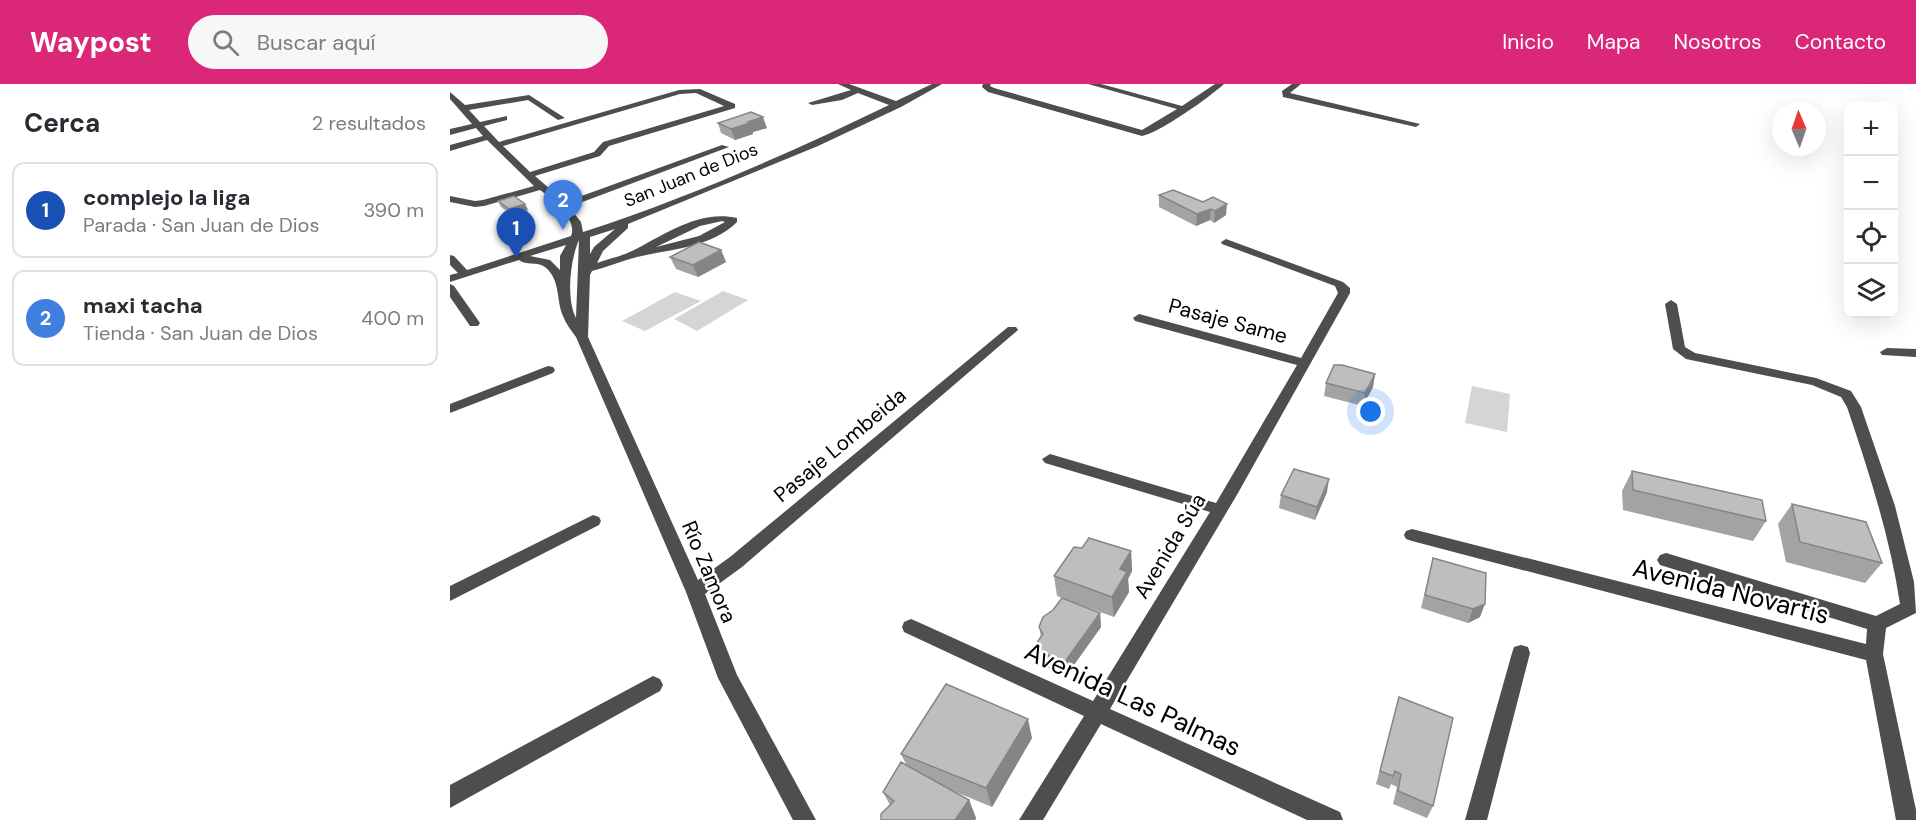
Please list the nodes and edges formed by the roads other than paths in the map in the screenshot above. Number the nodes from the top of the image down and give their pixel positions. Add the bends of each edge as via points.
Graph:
1 (842, 84) edge
2 (938, 84) edge
3 (987, 84) edge
4 (1092, 84) edge
5 (1138, 84) edge
6 (1220, 84) edge
7 (1298, 84) edge
8 (857, 90) junction
9 (1124, 92) junction
10 (452, 98) edge
11 (489, 103) junction
12 (812, 103) dead end
13 (898, 105) junction
14 (463, 108) junction
15 (1185, 108) junction
16 (504, 118) junction
17 (561, 118) dead end
18 (513, 124) dead end
19 (1416, 124) dead end
20 (478, 125) junction
21 (450, 132) edge
22 (489, 137) junction
23 (497, 145) junction
24 (725, 147) dead end
25 (450, 148) edge
26 (529, 175) junction
27 (542, 187) junction
28 (556, 197) junction
29 (450, 199) edge
30 (569, 204) junction
31 (640, 216) junction
32 (576, 222) junction
33 (579, 238) junction
34 (1226, 242) dead end
35 (547, 248) junction
36 (635, 254) junction
37 (450, 258) edge
38 (503, 262) junction
39 (586, 273) junction
40 (465, 274) junction
41 (450, 279) edge
42 (450, 288) edge
43 (565, 291) junction
44 (1671, 304) dead end
45 (1140, 318) dead end
46 (474, 323) dead end
47 (1012, 330) dead end
48 (582, 337) junction
49 (1887, 352) dead end
50 (1916, 353) edge
51 (1305, 363) junction
52 (548, 370) dead end
53 (450, 408) edge
54 (1050, 459) dead end
55 (1218, 509) junction
56 (593, 522) dead end
57 (1412, 535) dead end
58 (1666, 560) dead end
59 (695, 592) junction
60 (450, 594) edge
61 (1877, 624) junction
62 (911, 627) dead end
63 (1521, 653) dead end
64 (1874, 654) junction
65 (653, 685) dead end
66 (1097, 713) junction
67 (450, 797) edge
68 (805, 820) edge
69 (1030, 820) edge
70 (1332, 820) edge
71 (1476, 820) edge
72 (1907, 820) edge

1 - 8 street
2 - 13 street, San Juan de Dios
3 - 15 street via 991,90 1137,133 1148,132
4 - 9 street
5 - 9 street
6 - 15 street
7 - 19 street via 1286,95
8 - 12 street via 843,100
8 - 13 street
9 - 15 street
10 - 14 street
11 - 14 street
11 - 16 street
11 - 17 street via 532,98
13 - 31 street, San Juan de Dios via 815,144
14 - 20 street
16 - 18 street
16 - 20 street
20 - 21 street
20 - 22 street
22 - 23 street
22 - 25 street
23 - 26 street
23 - 26 street via 680,92 697,91 732,105 606,144 597,154
24 - 30 street
26 - 27 street
27 - 28 street
27 - 29 street via 484,203
28 - 30 street
28 - 32 street
30 - 31 street via 589,222
31 - 33 street, San Juan de Dios
31 - 39 street via 610,237 592,258
32 - 33 street, Río Zamora
32 - 35 street via 567,236
33 - 35 street, San Juan de Dios
33 - 39 street, Río Zamora
33 - 43 street, Río Zamora via 566,256
34 - 51 street, Avenida Súa via 1344,288
35 - 38 street, San Juan de Dios
36 - 36 street via 716,232 733,220 718,218 694,225
36 - 39 street
37 - 40 street
38 - 40 street, San Juan de Dios
38 - 43 street via 552,264
39 - 48 street, Río Zamora
40 - 41 street, San Juan de Dios
42 - 46 street
43 - 48 street, Río Zamora via 568,315
44 - 61 street via 1679,349 1691,356 1816,382 1846,394 1887,501 1904,564 1910,608
45 - 51 street, Pasaje Same
47 - 59 street, Pasaje Lombeida
48 - 59 street, Río Zamora
49 - 50 street
51 - 55 street, Avenida Súa
52 - 53 street
54 - 55 street
55 - 66 street, Avenida Súa
56 - 60 street
57 - 64 street, Avenida Novartis
58 - 61 street
59 - 68 street, Río Zamora via 728,678
61 - 64 street
62 - 66 street, Avenida Las Palmas
63 - 71 street
64 - 72 street
65 - 67 street
66 - 69 street, Avenida Súa
66 - 70 street, Avenida Las Palmas

